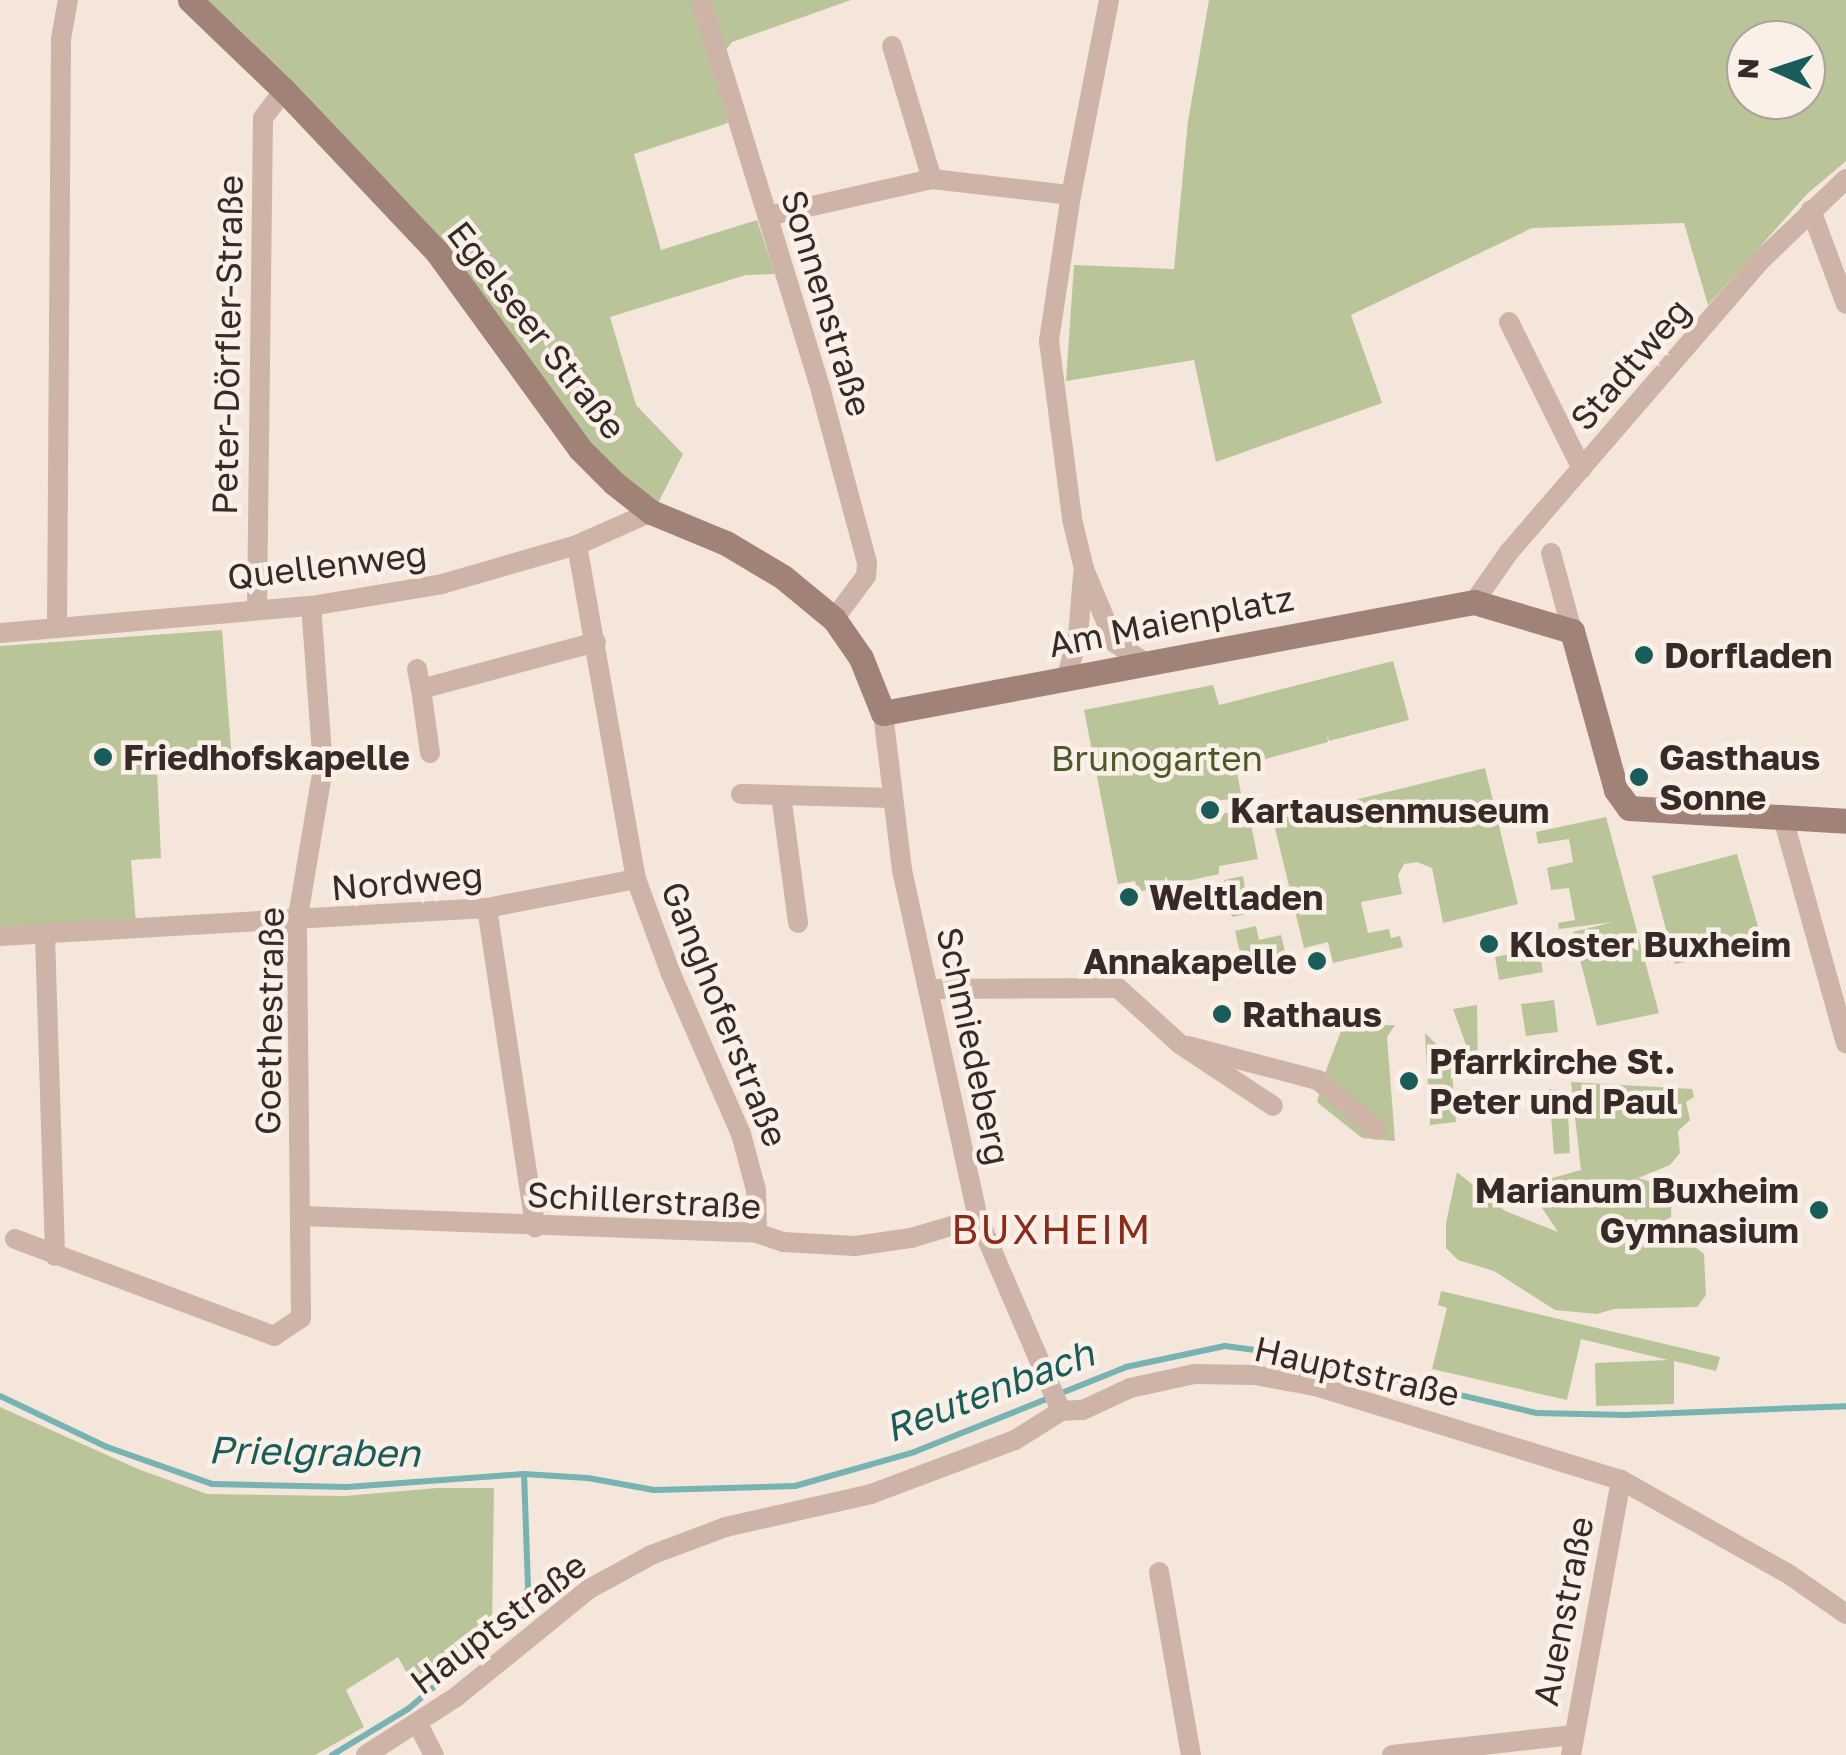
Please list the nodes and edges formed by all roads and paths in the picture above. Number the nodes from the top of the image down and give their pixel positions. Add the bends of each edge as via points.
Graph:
1 (68, 0) edge
2 (190, 0) edge
3 (701, 0) edge
4 (1109, 0) edge
5 (892, 46) dead end
6 (284, 90) junction
7 (932, 179) junction
8 (1846, 180) edge
9 (1071, 195) junction
10 (1811, 210) junction
11 (768, 216) junction
12 (1845, 296) edge
13 (1509, 322) dead end
14 (1582, 469) junction
15 (651, 512) junction
16 (578, 545) junction
17 (1551, 552) dead end
18 (1084, 569) junction
19 (1474, 602) junction
20 (311, 606) junction
21 (256, 608) junction
22 (834, 619) junction
23 (57, 627) junction
24 (1572, 631) junction
25 (0, 633) edge
26 (596, 642) junction
27 (1144, 661) junction
28 (1067, 676) junction
29 (883, 713) junction
30 (430, 753) dead end
31 (741, 794) dead end
32 (781, 795) junction
33 (892, 798) junction
34 (1783, 818) junction
35 (1846, 821) edge
36 (636, 879) junction
37 (488, 908) junction
38 (297, 922) junction
39 (798, 923) dead end
40 (45, 935) junction
41 (0, 936) edge
42 (930, 989) junction
43 (1846, 1043) edge
44 (1181, 1045) junction
45 (1273, 1106) dead end
46 (1377, 1130) dead end
47 (302, 1216) junction
48 (978, 1218) junction
49 (535, 1227) junction
50 (757, 1233) junction
51 (15, 1239) dead end
52 (55, 1256) junction
53 (1061, 1411) junction
54 (1621, 1480) junction
55 (1159, 1572) dead end
56 (1846, 1614) edge
57 (418, 1724) junction
58 (1571, 1745) edge
59 (366, 1755) edge
60 (434, 1755) edge
61 (1191, 1755) edge
62 (1392, 1755) edge

1 - 23 street via 60,39
2 - 6 street, Egelseer Straße
3 - 11 street, Sonnenstraße
4 - 9 street
5 - 7 street
6 - 15 street, Egelseer Straße via 437,252 580,448
6 - 21 street, Peter-Dörfler-Straße via 263,118
7 - 9 street
7 - 11 street
8 - 10 street, Stadtweg
9 - 18 street via 1049,341
10 - 12 street
10 - 14 street, Stadtweg
11 - 22 street, Sonnenstraße via 867,564 860,586
13 - 14 street
14 - 19 street, Stadtweg
15 - 16 street, Quellenweg
15 - 22 street, Egelseer Straße via 783,576
16 - 20 street, Quellenweg via 442,584
16 - 26 street, Ganghoferstraße
17 - 24 street
18 - 27 street via 1115,644
18 - 28 street
19 - 24 street
19 - 27 street, Am Maienplatz
20 - 21 street, Quellenweg
20 - 38 street, Goethestraße via 323,768
21 - 23 street, Quellenweg
22 - 29 street, Egelseer Straße via 862,658
23 - 25 street, Quellenweg
24 - 34 street via 1616,790 1629,808
26 - 30 street via 419,679
26 - 36 street, Ganghoferstraße
27 - 28 street, Am Maienplatz
28 - 29 street, Am Maienplatz
29 - 33 street, Schmiedeberg
31 - 32 street
32 - 33 street
32 - 39 street
33 - 42 street, Schmiedeberg
34 - 35 street
34 - 43 street
36 - 37 street, Nordweg
36 - 50 street, Ganghoferstraße via 742,1134 756,1190
37 - 38 street, Nordweg
37 - 49 street
38 - 40 street, Nordweg
38 - 47 street, Goethestraße
40 - 41 street, Nordweg
40 - 52 street
42 - 44 street via 1118,988
42 - 48 street, Schmiedeberg
44 - 45 street
44 - 46 street via 1318,1080
47 - 49 street, Schillerstraße
47 - 52 street, Goethestraße via 301,1318 274,1336
48 - 50 street, Schillerstraße via 874,1245 816,1245
48 - 53 street, Schmiedeberg
49 - 50 street, Schillerstraße
51 - 52 street
53 - 54 street, Hauptstraße via 1084,1410 1163,1378 1267,1376 1379,1403
53 - 57 street, Hauptstraße via 1015,1440 871,1494 726,1528 651,1554 589,1589
54 - 56 street, Hauptstraße via 1787,1573
54 - 58 street, Auenstraße
55 - 61 street
57 - 59 street, Hauptstraße
57 - 60 street
58 - 62 street

